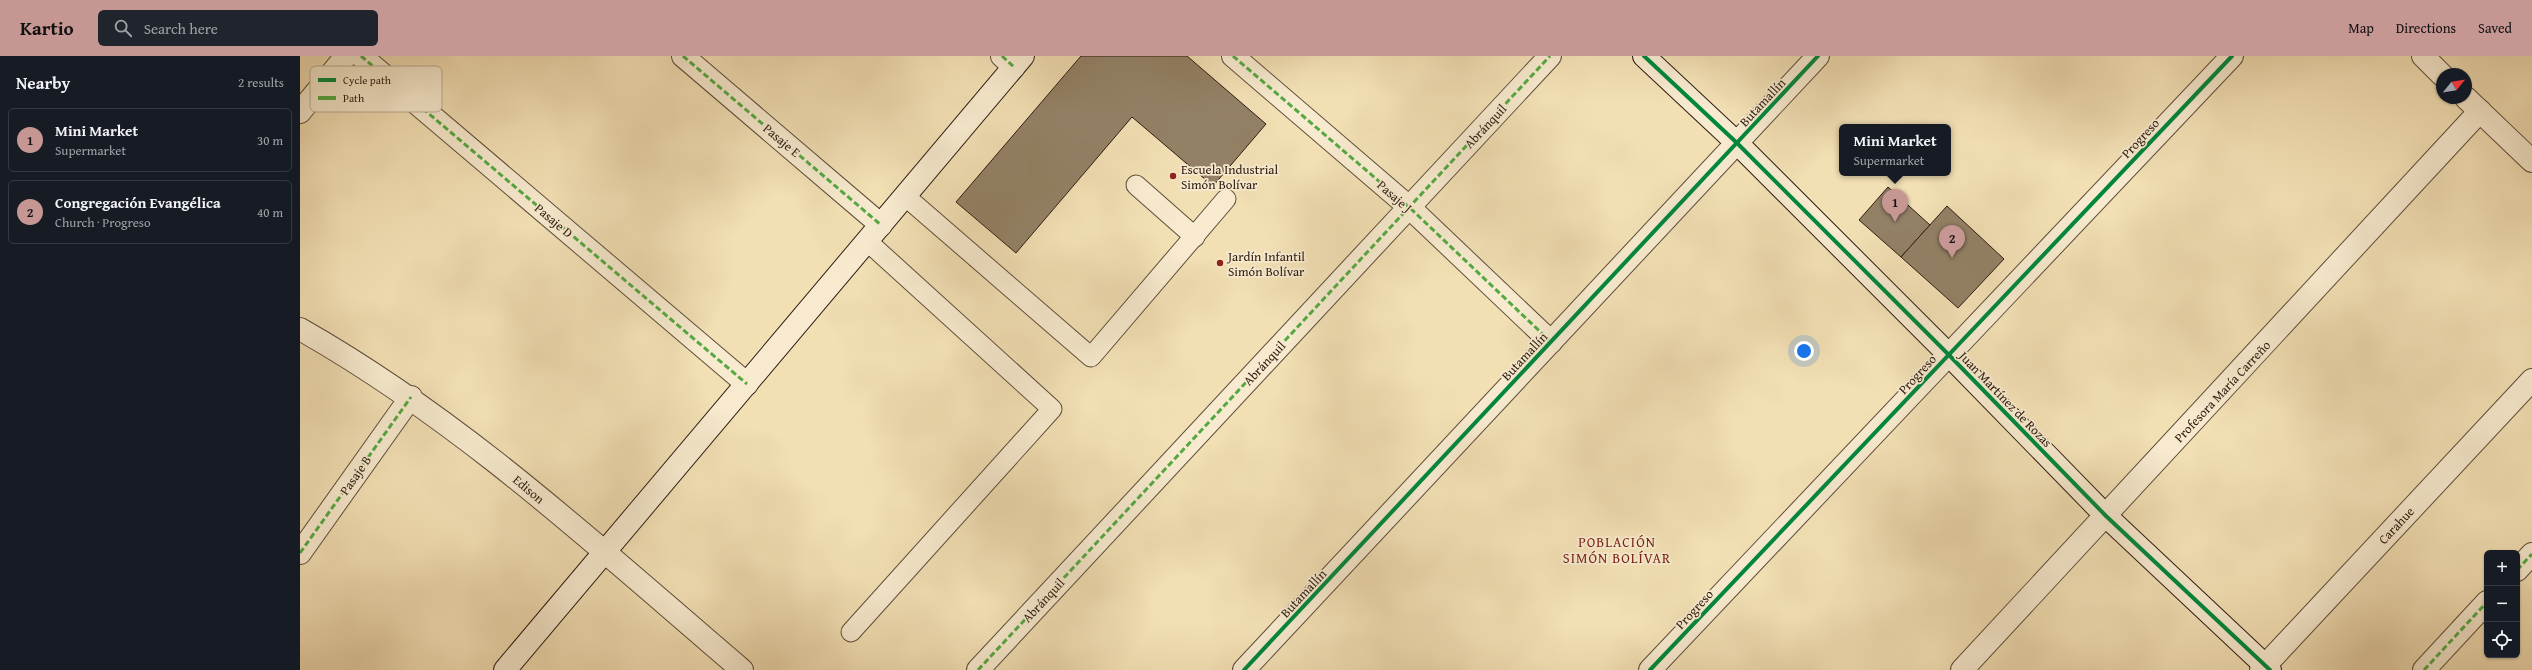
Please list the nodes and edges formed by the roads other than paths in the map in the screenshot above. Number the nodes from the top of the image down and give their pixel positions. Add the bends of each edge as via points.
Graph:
1 (346, 56) edge
2 (361, 56) edge
3 (683, 56) edge
4 (1233, 56) edge
5 (1550, 56) edge
6 (1644, 56) edge
7 (1818, 56) edge
8 (2232, 56) edge
9 (2423, 56) edge
10 (1013, 60) edge
11 (338, 66) edge
12 (373, 66) edge
13 (2436, 69) edge
14 (310, 100) edge
15 (2473, 105) edge
16 (300, 112) edge
17 (427, 112) edge
18 (1737, 143) junction
19 (2532, 161) edge
20 (1136, 185) dead end
21 (905, 196) junction
22 (1226, 200) dead end
23 (1409, 207) junction
24 (881, 225) junction
25 (1195, 237) junction
26 (867, 241) junction
27 (300, 329) edge
28 (1551, 342) junction
29 (1949, 355) junction
30 (2532, 380) edge
31 (747, 384) junction
32 (411, 397) junction
33 (2106, 516) junction
34 (604, 552) junction
35 (300, 553) edge
36 (2532, 554) edge
37 (2520, 567) edge
38 (2484, 605) edge
39 (851, 632) dead end
40 (2265, 669) edge
41 (505, 670) edge
42 (742, 670) edge
43 (978, 670) edge
44 (1244, 670) edge
45 (1650, 670) edge
46 (1962, 670) edge
47 (2424, 670) edge

1 - 11 street
2 - 12 street, Pasaje D
3 - 24 street, Pasaje E
4 - 23 street, Pasaje J
5 - 23 street, Abránquil
6 - 18 street, Juan Martínez de Rozas
7 - 18 street, Butamallín
8 - 29 street, Progreso
9 - 13 street
10 - 21 street
14 - 16 street
15 - 19 street
15 - 33 street, Profesora María Carreño
17 - 31 street, Pasaje D
18 - 28 street, Butamallín
18 - 29 street, Juan Martínez de Rozas
20 - 25 lane
21 - 24 street
21 - 25 lane via 1091,357
22 - 25 lane
23 - 28 street, Pasaje J
23 - 43 street, Abránquil
24 - 26 street
26 - 31 street
26 - 39 lane via 1052,409
27 - 32 street, Edison via 348,356
28 - 44 street, Butamallín
29 - 33 street, Juan Martínez de Rozas
29 - 45 street, Progreso
30 - 40 street, Carahue
31 - 34 street
32 - 34 street, Edison via 499,463
32 - 35 street, Pasaje B
33 - 40 street, Juan Martínez de Rozas
33 - 46 street, Profesora María Carreño
34 - 41 street
34 - 42 street, Edison
36 - 37 street
38 - 47 street

